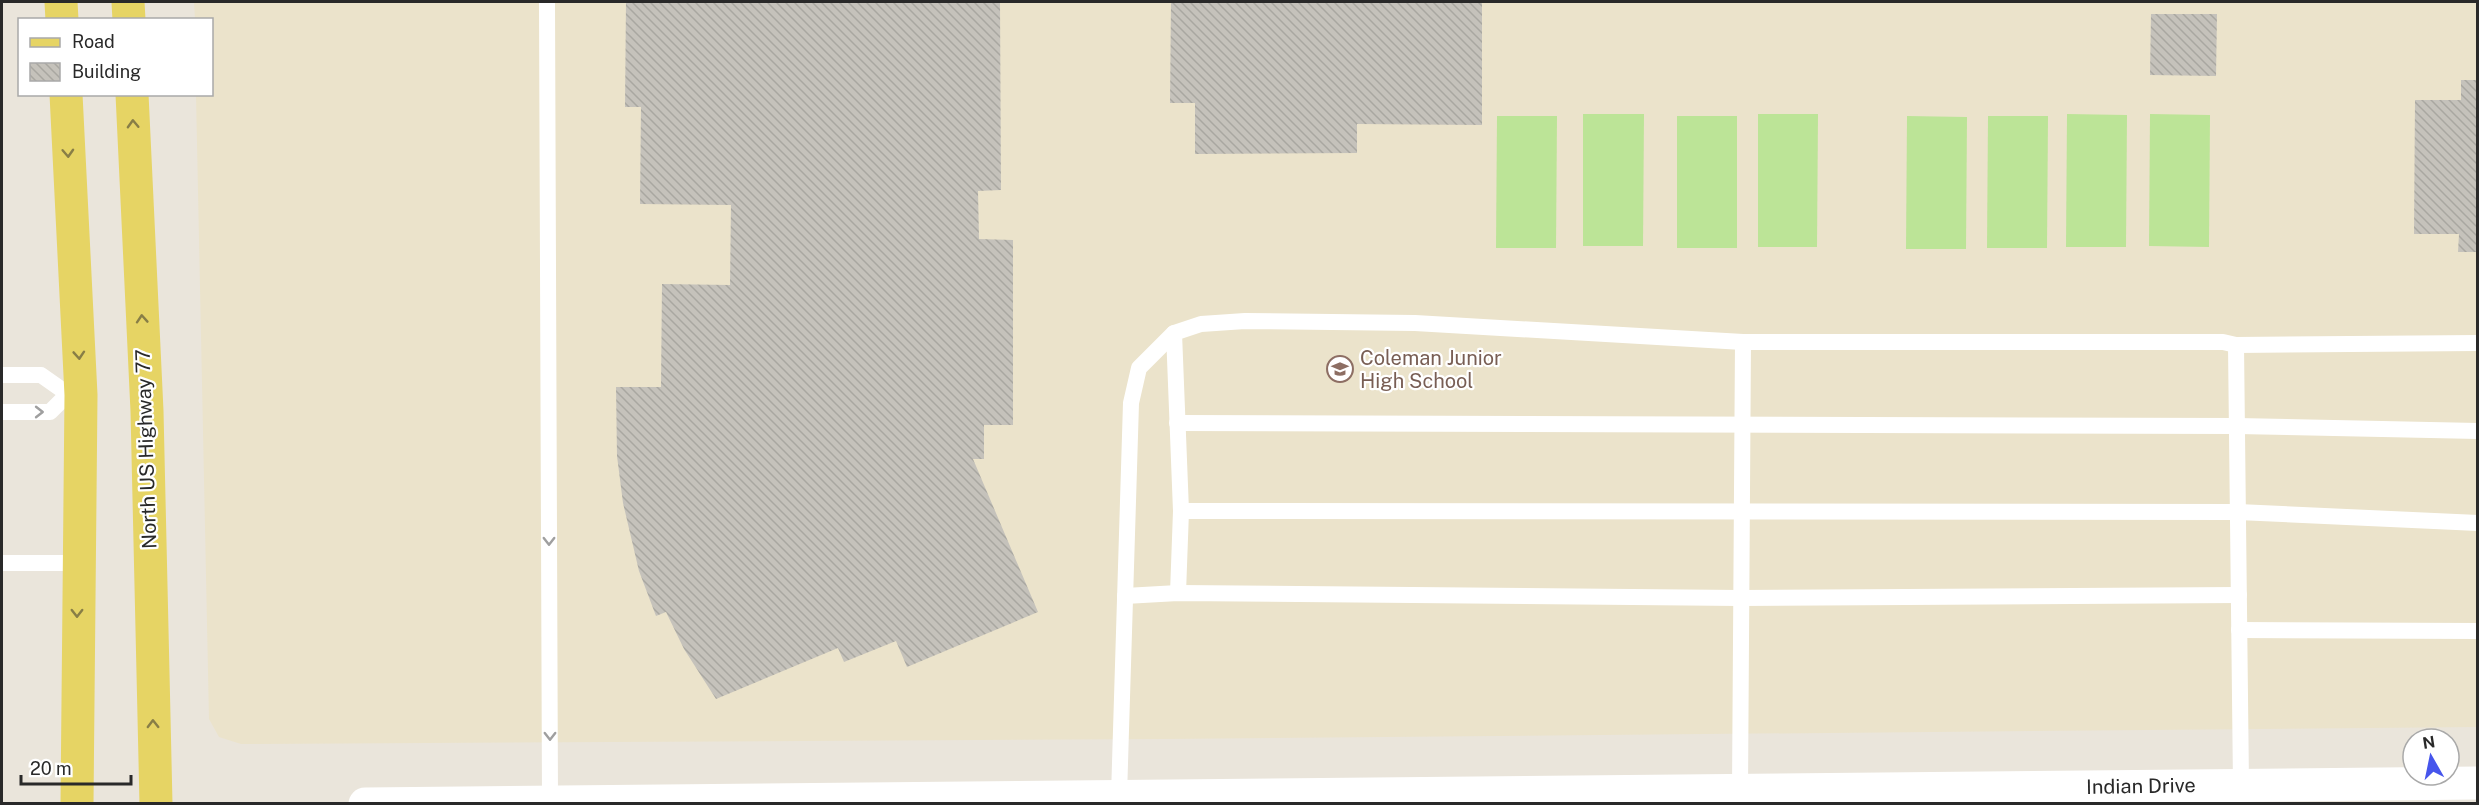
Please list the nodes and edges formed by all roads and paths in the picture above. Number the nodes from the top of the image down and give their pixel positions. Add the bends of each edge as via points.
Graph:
1 (61, 2) edge
2 (128, 2) edge
3 (547, 2) edge
4 (62, 18) edge
5 (129, 18) edge
6 (66, 96) edge
7 (132, 96) edge
8 (1174, 333) junction
9 (1743, 342) junction
10 (2478, 343) edge
11 (2235, 345) junction
12 (2, 375) edge
13 (74, 395) junction
14 (2, 412) edge
15 (1177, 423) junction
16 (1742, 424) junction
17 (2237, 426) junction
18 (2478, 431) edge
19 (1181, 511) junction
20 (1741, 511) junction
21 (2238, 513) junction
22 (2478, 524) edge
23 (2, 564) edge
24 (77, 564) junction
25 (1178, 593) junction
26 (2239, 595) junction
27 (1125, 596) junction
28 (1740, 598) junction
29 (2239, 630) junction
30 (2478, 631) edge
31 (2478, 783) edge
32 (2241, 785) junction
33 (1119, 796) junction
34 (1746, 797) edge
35 (1578, 798) edge
36 (1424, 799) edge
37 (550, 801) junction
38 (832, 801) edge
39 (77, 804) edge
40 (156, 804) edge
41 (364, 804) edge

1 - 4 main road
2 - 5 main road
3 -> 37 lane
6 -> 13 main road
40 -> 7 main road, North US Highway 77 via 147,411
8 - 9 lane via 1201,324 1290,321 1415,323
8 - 15 lane
8 - 27 lane via 1139,368 1131,404
9 - 11 lane
9 - 16 lane
10 - 11 lane
11 - 17 lane
12 - 13 lane via 41,375
14 -> 13 lane via 50,412
13 - 24 main road
15 - 16 lane
15 - 19 lane
16 - 17 lane
16 - 20 lane
17 - 18 lane
17 - 21 lane
19 - 20 lane
19 - 25 lane
20 - 21 lane
20 - 28 lane
21 - 22 lane
21 - 26 lane
23 - 24 lane
24 -> 39 main road
25 - 27 lane
25 - 28 lane
26 - 28 lane
26 - 29 lane
27 - 33 lane
28 - 34 lane
29 - 30 lane
29 - 32 lane
31 - 32 street, Indian Drive
32 - 34 street, Indian Drive
33 - 36 street, Indian Drive
33 - 38 street, Indian Drive
34 - 35 street, Indian Drive
35 - 36 street, Indian Drive
37 - 38 street, Indian Drive
37 - 41 street, Indian Drive

